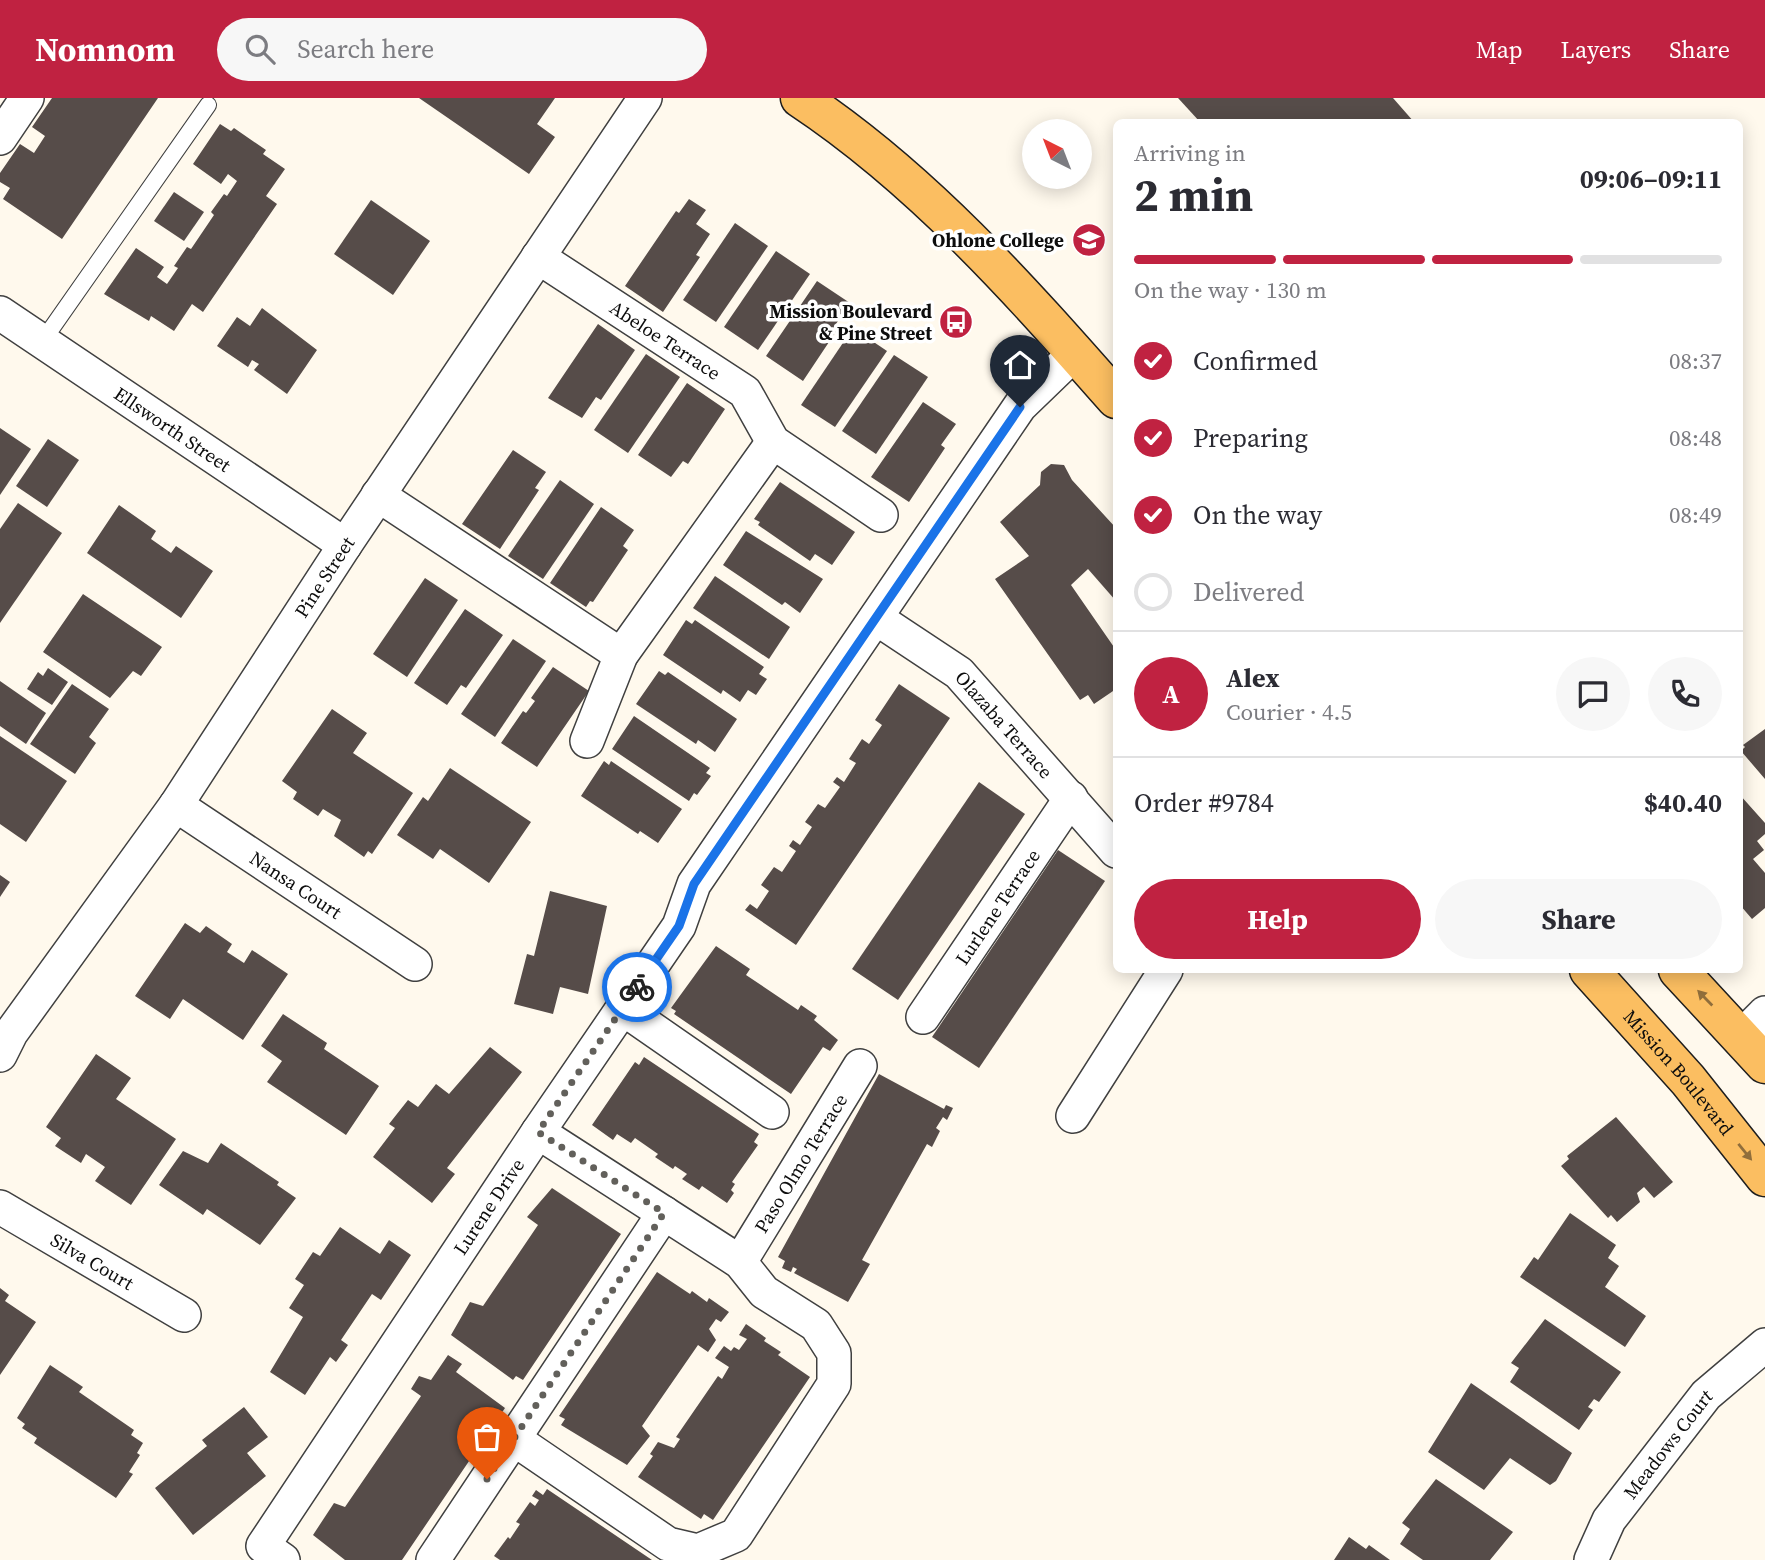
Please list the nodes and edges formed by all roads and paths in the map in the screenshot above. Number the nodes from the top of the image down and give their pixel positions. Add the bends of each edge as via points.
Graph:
1 (27, 98) edge
2 (645, 98) edge
3 (800, 98) edge
4 (208, 105) dead end
5 (0, 138) edge
6 (538, 257) junction
7 (0, 313) edge
8 (42, 342) junction
9 (1076, 352) junction
10 (1113, 395) edge
11 (773, 442) junction
12 (378, 495) junction
13 (881, 515) dead end
14 (345, 545) junction
15 (876, 618) junction
16 (621, 655) junction
17 (587, 741) dead end
18 (1071, 798) junction
19 (176, 805) junction
20 (1113, 847) edge
21 (415, 964) dead end
22 (1164, 973) edge
23 (1592, 973) edge
24 (1681, 973) edge
25 (622, 1008) junction
26 (923, 1017) dead end
27 (4, 1038) edge
28 (1757, 1038) edge
29 (860, 1066) dead end
30 (772, 1112) dead end
31 (1073, 1116) dead end
32 (538, 1132) junction
33 (1765, 1177) edge
34 (0, 1207) edge
35 (664, 1213) junction
36 (740, 1262) junction
37 (184, 1315) dead end
38 (1765, 1345) edge
39 (514, 1439) junction
40 (273, 1553) edge
41 (433, 1560) edge
42 (1591, 1560) edge

1 - 5 street
2 - 6 street, Pine Street
3 - 9 main road via 838,123 945,214
4 - 8 lane
6 - 11 street, Abeloe Terrace via 745,392
6 - 12 street, Pine Street
7 - 8 street, Ellsworth Street
8 - 14 street, Ellsworth Street
9 - 10 main road
9 - 15 street, Lurene Drive via 1020,407
11 - 13 street, Abeloe Terrace
11 - 16 street
12 - 14 street, Pine Street
12 - 16 street
14 - 19 street, Pine Street
15 - 18 street, Olazaba Terrace via 959,673
15 - 25 street, Lurene Drive via 694,884 679,926
16 - 17 street
18 - 20 street, Olazaba Terrace
18 - 26 street, Lurlene Terrace
19 - 21 street, Nansa Court
19 - 27 street, Pine Street
22 - 31 street
23 -> 33 main road, Mission Boulevard via 1688,1080
28 -> 24 main road
25 - 30 street
25 - 32 street, Lurene Drive
29 - 36 street, Paso Olmo Terrace
32 - 35 street
32 - 40 street, Lurene Drive
34 - 37 street, Silva Court
35 - 36 street
35 - 39 street
36 - 39 street via 764,1292 816,1325 834,1353 834,1384 736,1535 698,1551 668,1544
38 - 42 street, Meadows Court via 1706,1395 1609,1520
39 - 41 street

